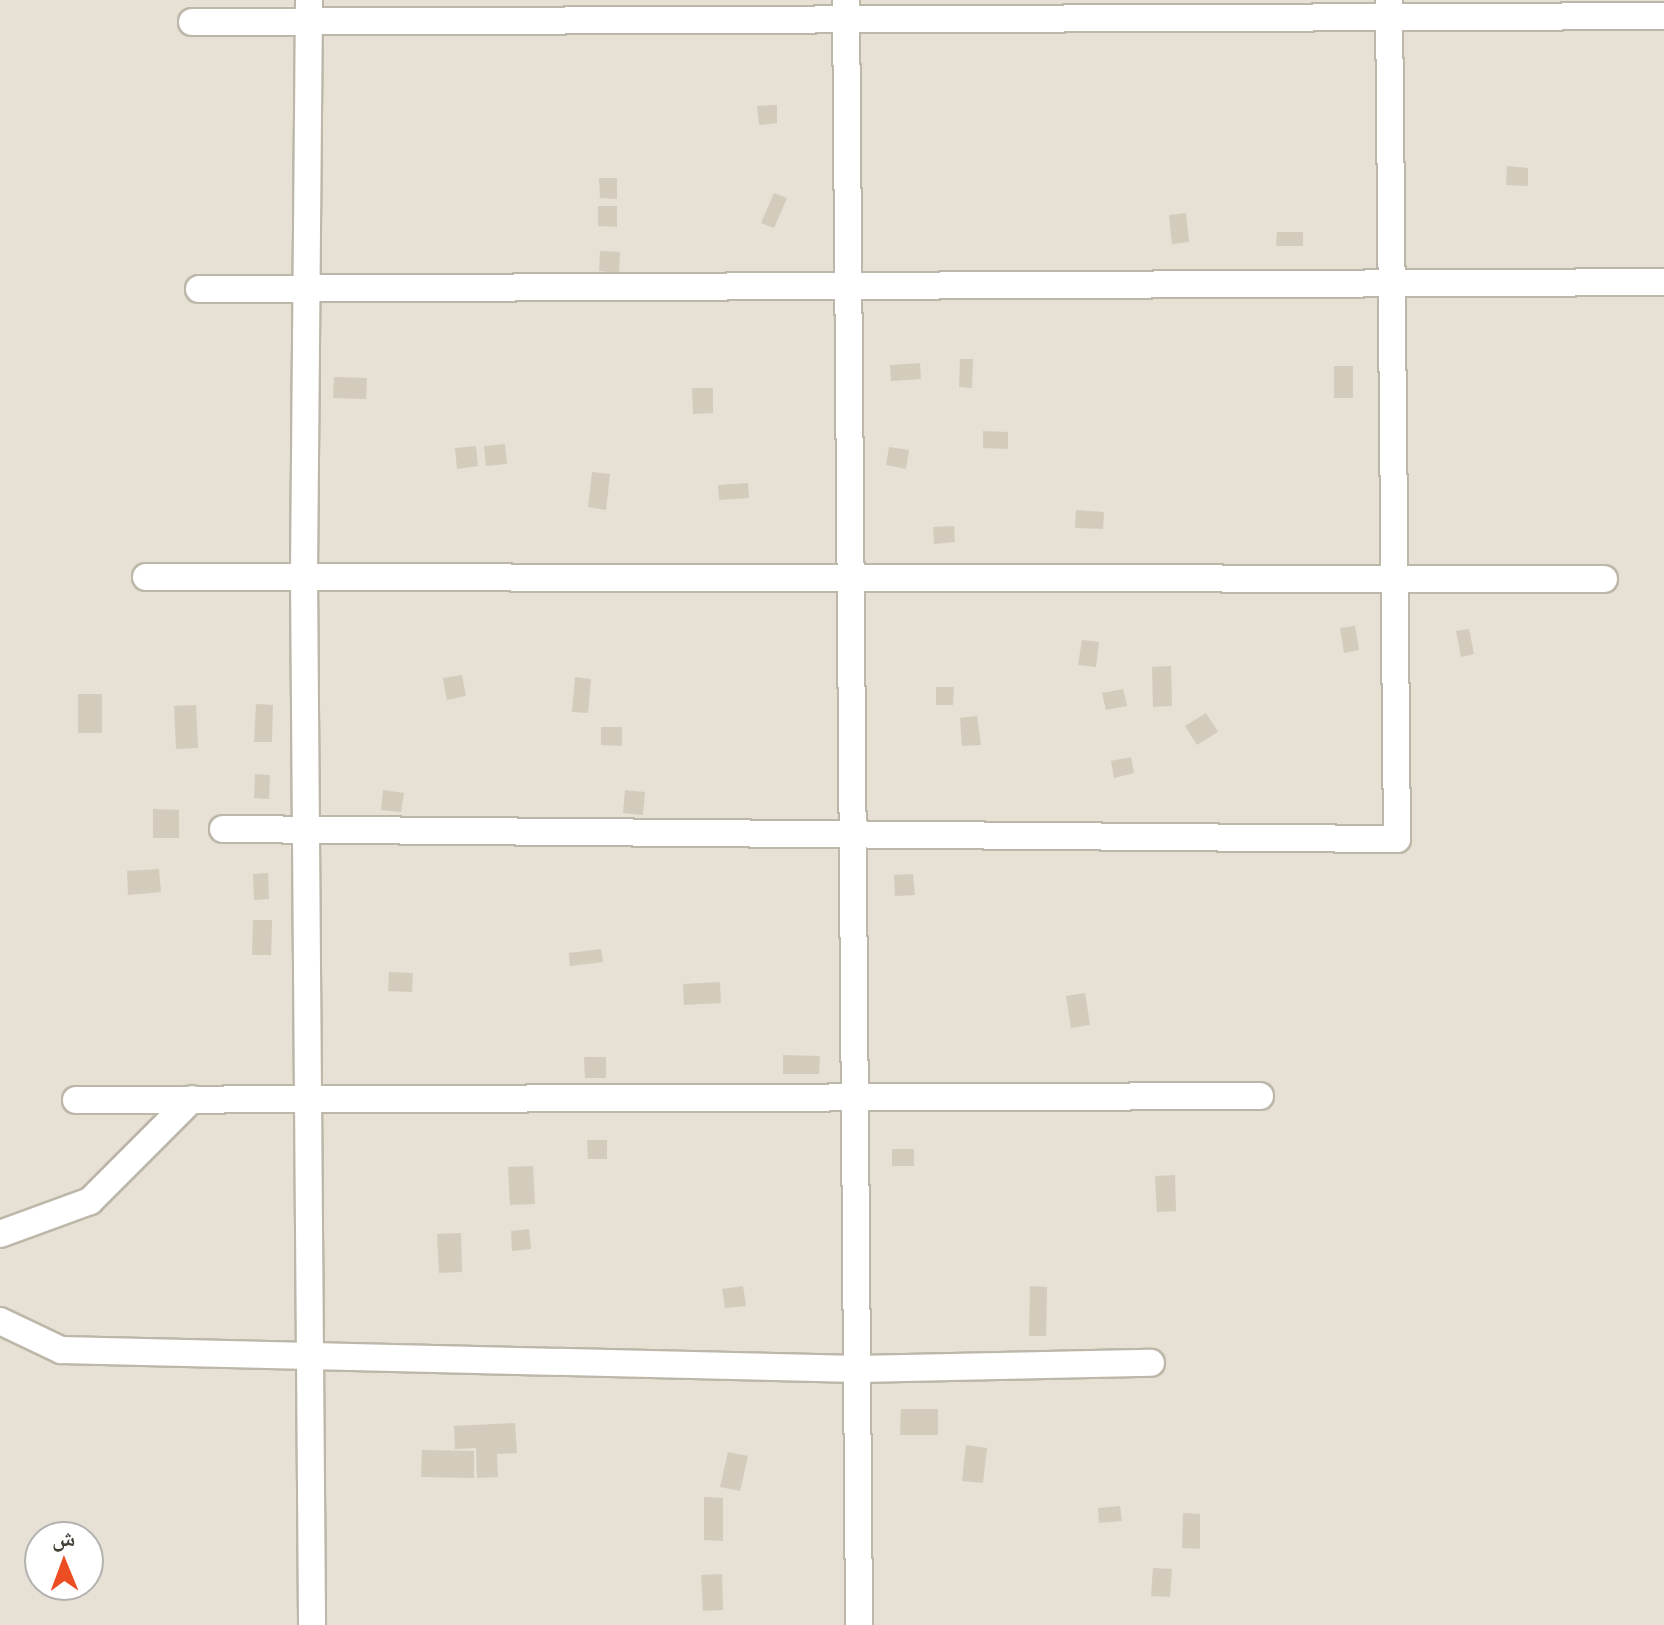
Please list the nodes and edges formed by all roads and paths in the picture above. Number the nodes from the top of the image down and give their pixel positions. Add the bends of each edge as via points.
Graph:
1 (309, 10) edge
2 (846, 10) edge
3 (1390, 10) edge
4 (1664, 16) edge
5 (192, 22) dead end
6 (1664, 282) edge
7 (1393, 284) junction
8 (849, 286) junction
9 (199, 289) dead end
10 (306, 289) junction
11 (1396, 574) junction
12 (852, 575) junction
13 (304, 576) junction
14 (146, 577) dead end
15 (1604, 579) dead end
16 (223, 829) dead end
17 (306, 829) junction
18 (856, 834) junction
19 (1260, 1096) dead end
20 (857, 1098) junction
21 (192, 1099) junction
22 (307, 1099) junction
23 (76, 1100) dead end
24 (0, 1234) edge
25 (0, 1321) edge
26 (313, 1356) junction
27 (1151, 1363) dead end
28 (858, 1369) junction
29 (312, 1625) edge
30 (859, 1625) edge

1 - 2 street
1 - 5 street
1 - 10 street
2 - 3 street
2 - 8 street
3 - 4 street
3 - 7 street
6 - 7 street
7 - 8 street
7 - 11 street
8 - 10 street
8 - 12 street
9 - 10 street
10 - 13 street
11 - 12 street
11 - 15 street
11 - 18 street via 1397,839
12 - 13 street
12 - 18 street
13 - 14 street
13 - 17 street
16 - 17 street
17 - 18 street
17 - 22 street
18 - 20 street
19 - 20 street
20 - 22 street
20 - 28 street
21 - 22 street
21 - 23 street
21 - 24 street via 90,1201
22 - 26 street
25 - 26 street via 61,1350
26 - 28 street
26 - 29 street
27 - 28 street
28 - 30 street

